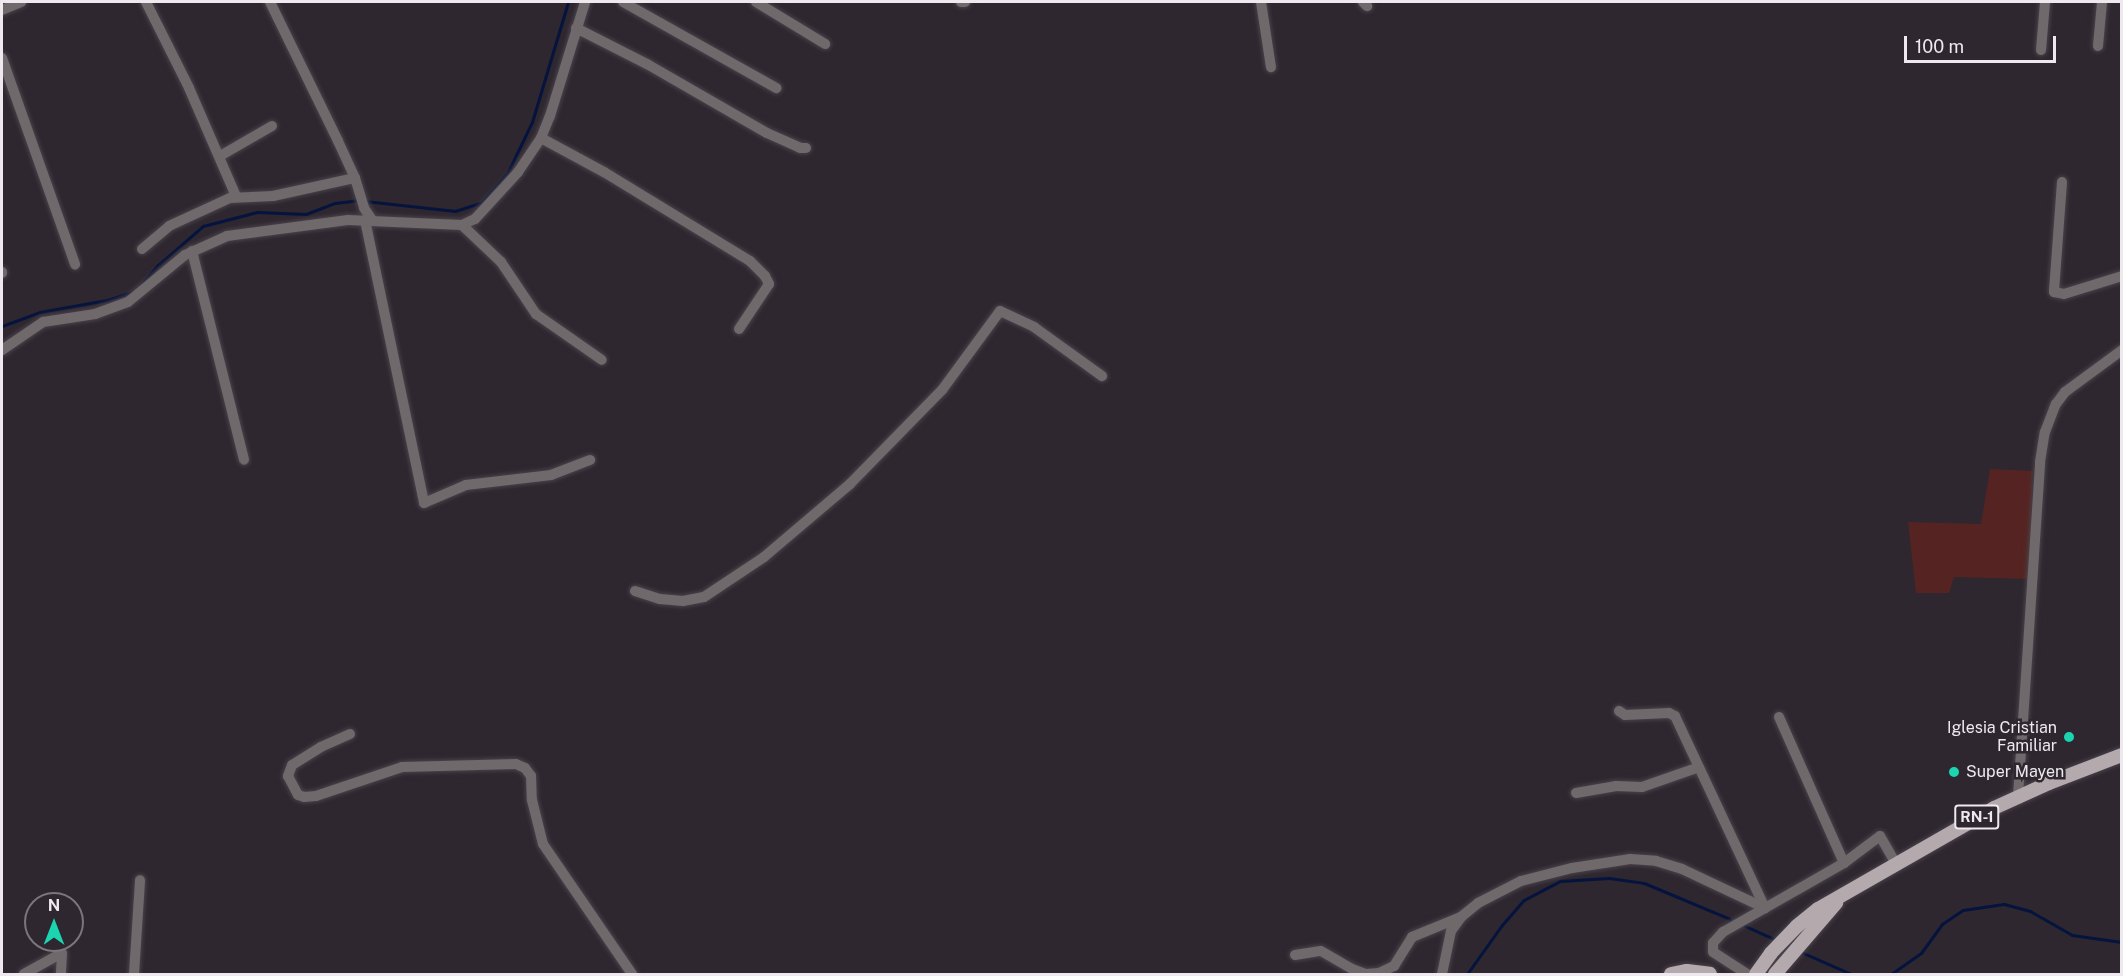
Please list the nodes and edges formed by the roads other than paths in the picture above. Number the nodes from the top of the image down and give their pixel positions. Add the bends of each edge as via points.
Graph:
1 (21, 2) edge
2 (147, 2) edge
3 (270, 2) edge
4 (585, 2) edge
5 (623, 2) edge
6 (756, 2) edge
7 (1261, 2) edge
8 (2044, 2) edge
9 (2102, 2) edge
10 (2, 10) edge
11 (576, 28) junction
12 (825, 44) dead end
13 (2098, 46) dead end
14 (2041, 50) dead end
15 (2, 58) edge
16 (1271, 67) dead end
17 (776, 88) dead end
18 (272, 126) dead end
19 (540, 138) junction
20 (806, 148) dead end
21 (220, 156) junction
22 (356, 181) junction
23 (2062, 182) dead end
24 (236, 196) junction
25 (369, 220) junction
26 (462, 225) junction
27 (142, 249) dead end
28 (192, 251) junction
29 (75, 264) dead end
30 (2121, 279) edge
31 (739, 329) dead end
32 (2, 350) edge
33 (2121, 350) edge
34 (602, 360) dead end
35 (1102, 376) dead end
36 (244, 460) dead end
37 (590, 460) dead end
38 (635, 591) dead end
39 (1619, 711) dead end
40 (1779, 717) dead end
41 (350, 734) dead end
42 (2121, 755) edge
43 (1698, 768) junction
44 (1576, 793) dead end
45 (2018, 796) junction
46 (1844, 863) junction
47 (1896, 864) junction
48 (140, 880) dead end
49 (1841, 898) junction
50 (1765, 908) junction
51 (1461, 917) junction
52 (1295, 955) dead end
53 (1781, 969) edge
54 (24, 975) edge
55 (60, 975) edge
56 (134, 975) edge
57 (632, 975) edge
58 (1442, 975) edge
59 (1671, 975) edge
60 (1710, 975) edge
61 (1747, 975) edge
62 (1756, 975) edge

1 - 10 street
2 - 21 street
3 - 22 street
4 - 11 street
5 - 17 street
6 - 12 street
7 - 16 street
8 - 14 street
9 - 13 street
11 - 19 street
11 - 20 street via 767,133
15 - 29 street
18 - 21 street
19 - 26 street via 518,172 475,219
19 - 31 street via 743,255 758,268 769,284
21 - 24 street
22 - 24 street via 273,196
22 - 25 street
23 - 30 street via 2054,292 2062,295
24 - 27 street via 169,226
25 - 26 street
25 - 28 street via 227,236
25 - 37 street via 424,503 466,485 551,475
26 - 34 street via 501,262 536,314
28 - 32 street via 128,302 95,314 43,321
28 - 36 street
33 - 45 street via 2065,392 2045,432
35 - 38 street via 1042,333 1000,311 942,390 850,484 772,550 704,597 683,601
39 - 43 street via 1625,715 1673,714
40 - 46 street
41 - 57 street via 292,765 288,776 298,795 312,797 402,768 516,764 525,768 531,776 532,800 543,844
42 - 45 main road, RN-1
43 - 44 street via 1659,783
43 - 50 street
45 - 47 main road, RN-1
46 - 47 street via 1880,836
46 - 50 street
47 - 49 main road, RN-1
48 - 56 street
49 - 53 main road, RN-1
49 - 62 main road, RN-1 via 1818,909 1797,926
50 - 51 street via 1682,869 1630,859 1521,881 1478,903
50 - 61 street via 1723,932 1712,945 1717,956
51 - 52 street via 1413,937 1394,966 1379,973 1352,969 1321,951
51 - 58 street via 1451,931
54 - 55 street via 62,953
59 - 60 main road via 1694,971

